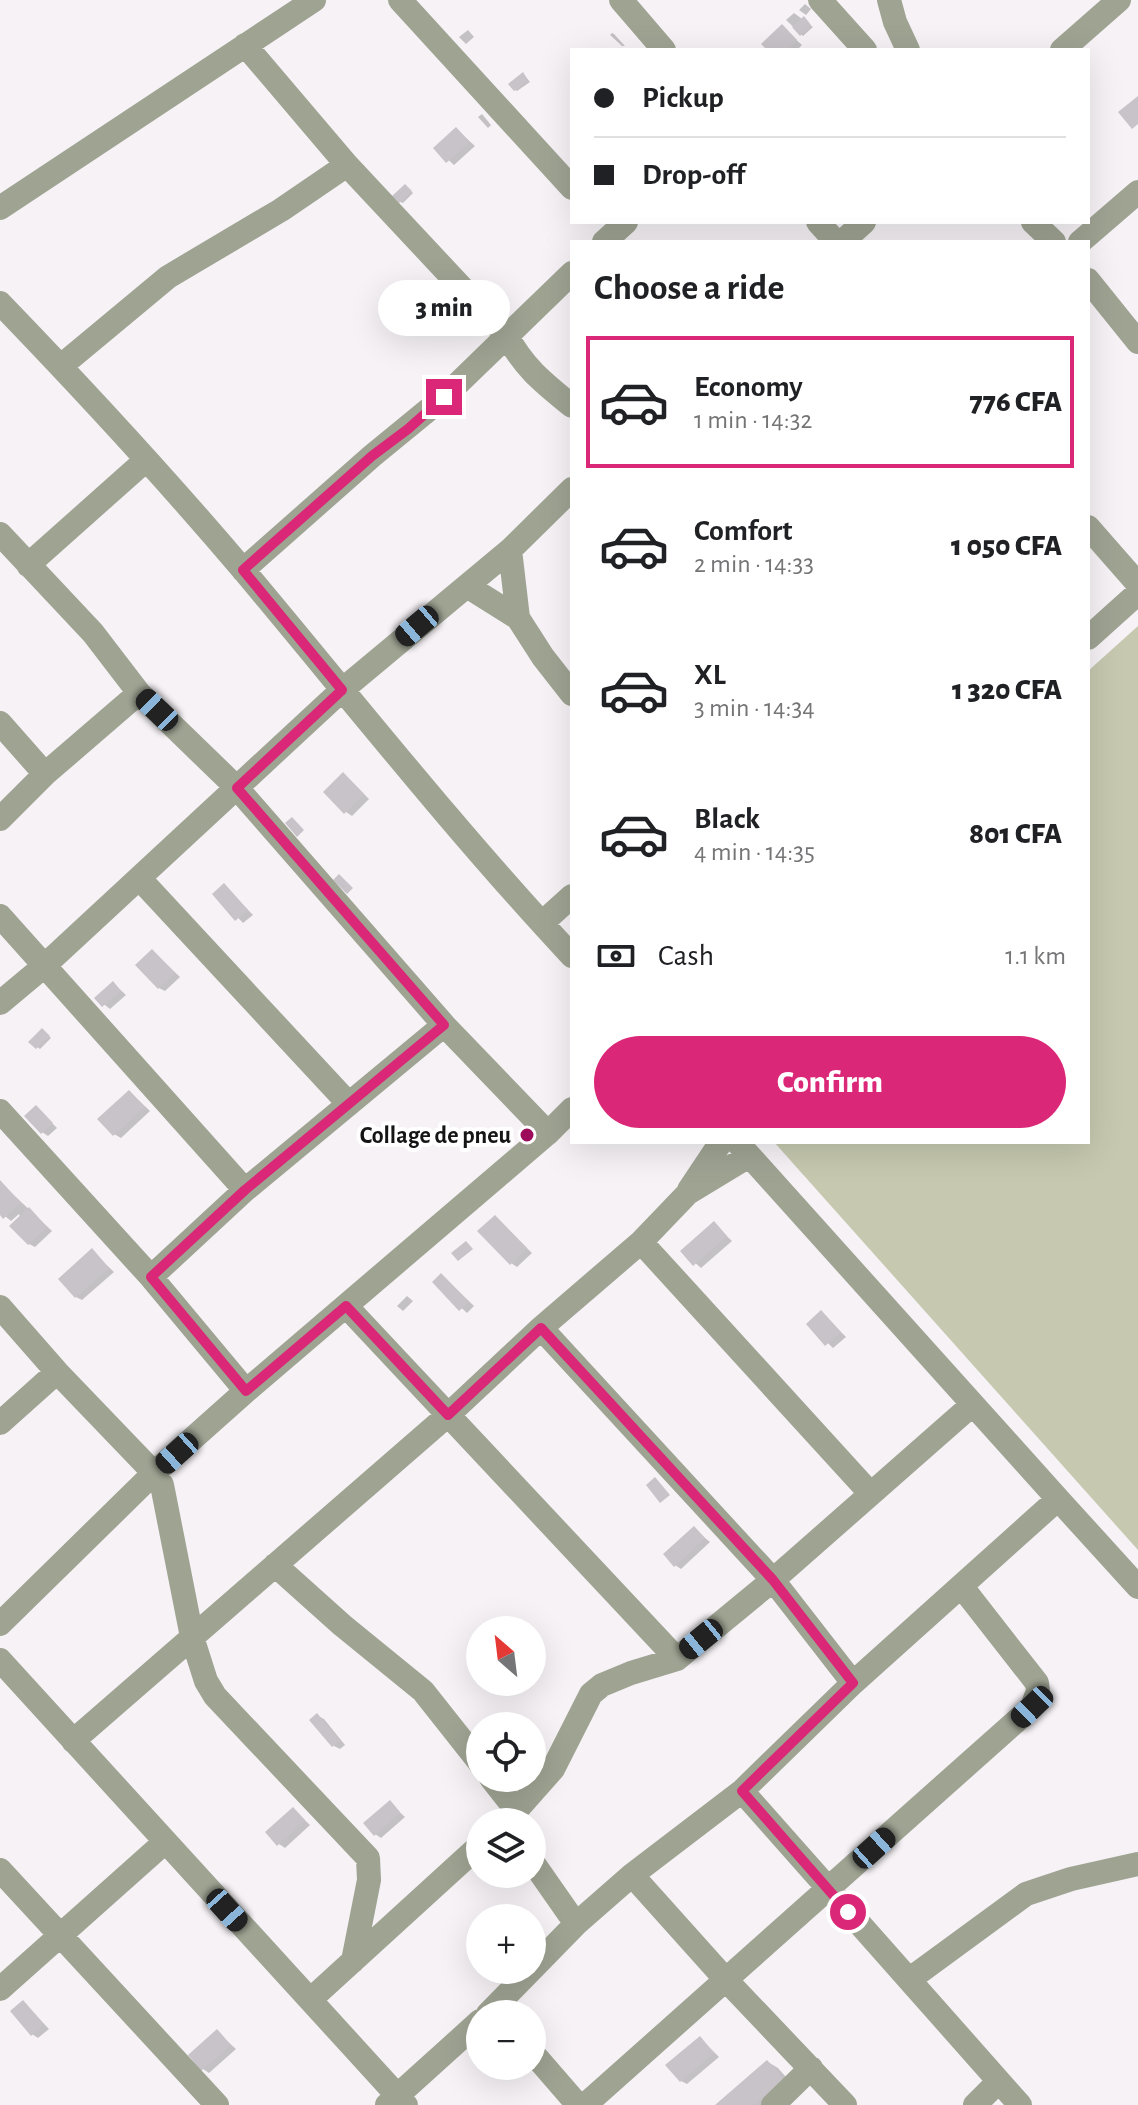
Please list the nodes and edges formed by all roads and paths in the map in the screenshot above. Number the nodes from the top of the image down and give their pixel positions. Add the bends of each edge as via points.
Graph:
1 (314, 0) edge
2 (400, 0) edge
3 (621, 0) edge
4 (820, 0) edge
5 (889, 0) edge
6 (1097, 0) edge
7 (1119, 0) edge
8 (1087, 29) junction
9 (245, 45) junction
10 (662, 48) edge
11 (863, 48) edge
12 (907, 48) edge
13 (1064, 48) edge
14 (347, 165) junction
15 (570, 186) edge
16 (1138, 192) edge
17 (0, 208) edge
18 (820, 224) edge
19 (862, 224) edge
20 (1035, 224) edge
21 (837, 240) edge
22 (842, 240) edge
23 (1052, 240) edge
24 (1082, 240) edge
25 (570, 275) edge
26 (1090, 282) edge
27 (0, 303) edge
28 (507, 336) junction
29 (1138, 342) edge
30 (61, 366) junction
31 (570, 404) edge
32 (146, 460) junction
33 (570, 491) edge
34 (1090, 529) edge
35 (0, 534) edge
36 (510, 550) junction
37 (28, 565) junction
38 (243, 570) junction
39 (1138, 584) edge
40 (467, 586) junction
41 (1138, 593) edge
42 (518, 618) junction
43 (1090, 636) edge
44 (342, 690) junction
45 (570, 691) edge
46 (139, 693) junction
47 (0, 723) edge
48 (45, 774) junction
49 (237, 788) junction
50 (0, 819) edge
51 (139, 878) junction
52 (570, 898) edge
53 (0, 916) edge
54 (542, 923) junction
55 (570, 954) edge
56 (43, 967) junction
57 (0, 1003) edge
58 (444, 1025) junction
59 (349, 1104) junction
60 (0, 1111) edge
61 (570, 1111) edge
62 (548, 1133) junction
63 (720, 1144) edge
64 (743, 1149) edge
65 (245, 1190) junction
66 (688, 1193) junction
67 (641, 1242) junction
68 (151, 1277) junction
69 (346, 1306) junction
70 (0, 1307) edge
71 (541, 1328) junction
72 (57, 1372) junction
73 (246, 1391) junction
74 (972, 1405) junction
75 (448, 1415) junction
76 (0, 1423) edge
77 (154, 1473) junction
78 (870, 1493) junction
79 (1058, 1499) junction
80 (275, 1565) junction
81 (773, 1580) junction
82 (962, 1587) junction
83 (1138, 1587) edge
84 (0, 1624) edge
85 (192, 1637) junction
86 (677, 1659) junction
87 (0, 1660) edge
88 (853, 1683) junction
89 (73, 1741) junction
90 (466, 1745) edge
91 (742, 1791) junction
92 (520, 1808) edge
93 (165, 1842) junction
94 (466, 1858) edge
95 (1138, 1864) edge
96 (0, 1870) edge
97 (632, 1875) junction
98 (546, 1881) edge
99 (827, 1890) junction
100 (576, 1924) junction
101 (59, 1937) junction
102 (546, 1955) edge
103 (353, 1961) junction
104 (910, 1979) junction
105 (727, 1981) junction
106 (519, 1984) edge
107 (0, 1989) edge
108 (310, 2000) junction
109 (503, 2000) edge
110 (466, 2037) edge
111 (546, 2068) edge
112 (811, 2068) junction
113 (998, 2082) junction
114 (397, 2102) edge
115 (217, 2105) edge
116 (578, 2105) edge
117 (585, 2105) edge
118 (773, 2105) edge
119 (845, 2105) edge
120 (975, 2105) edge
121 (1020, 2105) edge

1 - 9 street
2 - 15 street
3 - 10 street
4 - 11 street
5 - 12 street
6 - 8 street
7 - 8 street
8 - 13 street
9 - 14 street
9 - 17 street
14 - 28 street
14 - 30 street via 168,277
16 - 24 street
18 - 21 street
19 - 22 street
20 - 23 street
25 - 28 street
26 - 29 street
27 - 30 street
28 - 31 street via 533,374
28 - 38 street
30 - 32 street
32 - 37 street
32 - 38 street
33 - 36 street
34 - 39 street
35 - 37 street
36 - 40 street
36 - 42 street
37 - 46 street via 93,633
38 - 44 street
40 - 42 street
40 - 44 street
41 - 43 street
42 - 45 street
44 - 49 street
44 - 54 street
46 - 48 street
46 - 49 street
47 - 48 street
48 - 50 street
49 - 51 street
49 - 58 street
51 - 56 street
51 - 59 street
52 - 54 street
53 - 56 street
54 - 55 street
56 - 57 street
56 - 65 street
58 - 59 street
58 - 62 street
59 - 65 street
60 - 68 street
61 - 62 street
62 - 69 street
63 - 66 street
64 - 66 street
64 - 74 street
65 - 68 street
66 - 67 street
67 - 71 street
67 - 78 street
68 - 73 street
69 - 73 street
69 - 75 street
70 - 72 street
71 - 75 street
71 - 81 street
72 - 76 street
72 - 77 street
73 - 77 street
74 - 78 street
74 - 79 street
75 - 80 street
75 - 86 street
77 - 84 street
77 - 85 street via 166,1497
78 - 81 street
79 - 82 street
79 - 83 street
80 - 85 street
80 - 90 street via 423,1691
81 - 86 street
81 - 88 street
82 - 88 street
82 - 99 street via 1031,1674 1036,1701
85 - 89 street
85 - 103 street via 215,1696 370,1861
86 - 92 street via 596,1689 553,1769
87 - 89 street
88 - 91 street
89 - 93 street
91 - 97 street
91 - 99 street
93 - 101 street
93 - 108 street
94 - 103 street
95 - 104 street via 1026,1894
96 - 101 street
97 - 100 street
97 - 105 street
98 - 100 street
99 - 104 street
99 - 105 street
100 - 102 street
101 - 107 street
101 - 115 street
103 - 108 street
104 - 113 street
105 - 112 street
105 - 117 street
106 - 109 street
108 - 114 street
110 - 114 street
111 - 116 street
112 - 118 street
112 - 119 street
113 - 120 street
113 - 121 street

